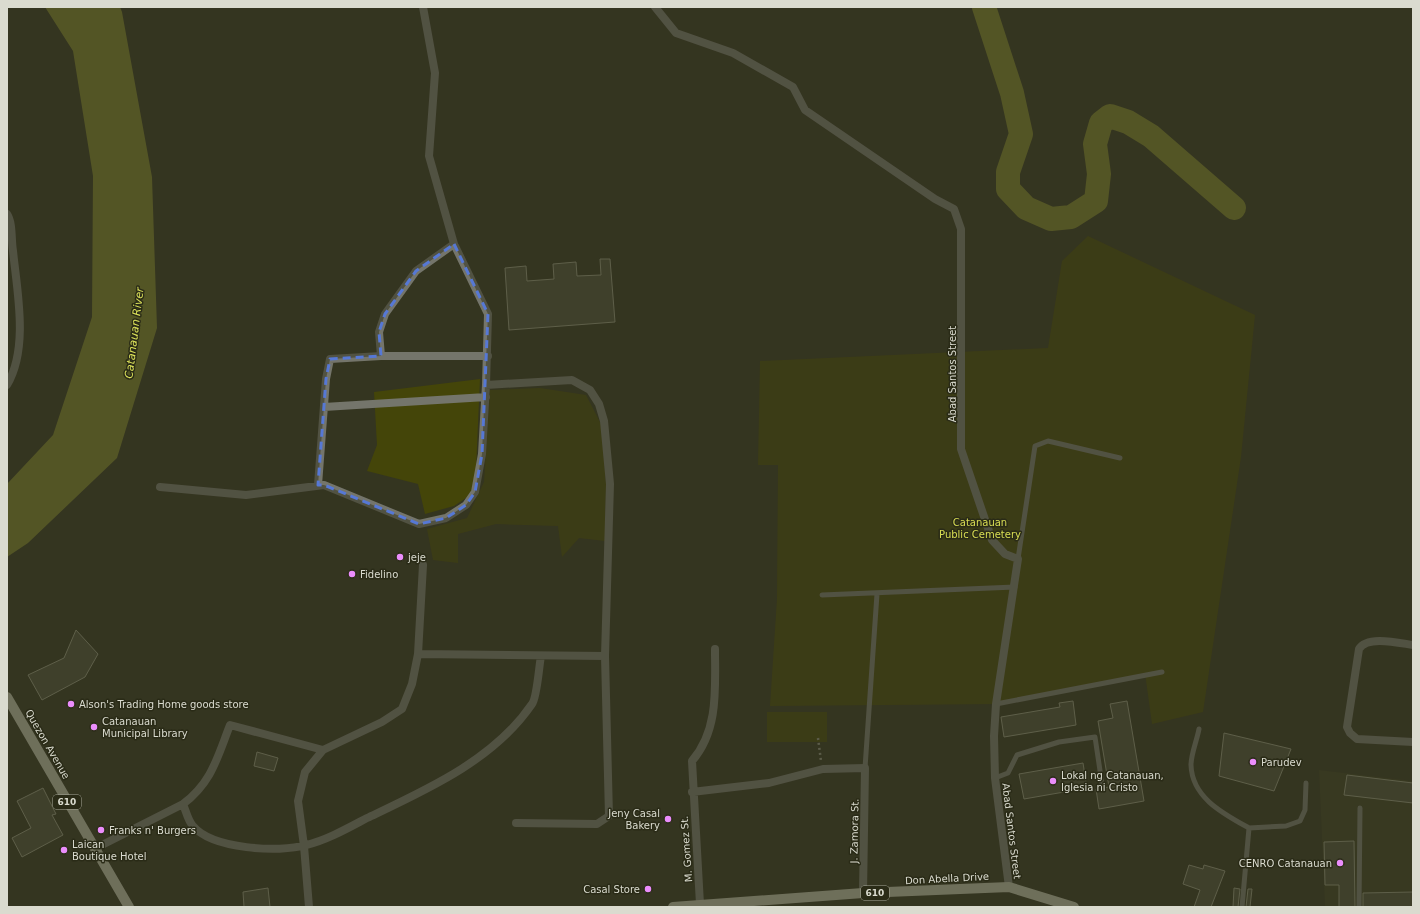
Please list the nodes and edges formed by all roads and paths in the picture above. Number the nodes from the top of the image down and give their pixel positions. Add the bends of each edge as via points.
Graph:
1 (423, 7) edge
2 (655, 7) edge
3 (7, 214) edge
4 (454, 244) junction
5 (381, 356) junction
6 (488, 356) junction
7 (7, 385) edge
8 (486, 385) junction
9 (486, 397) junction
10 (324, 407) junction
11 (1120, 458) dead end
12 (318, 485) junction
13 (160, 487) dead end
14 (1018, 559) junction
15 (423, 565) dead end
16 (1014, 587) junction
17 (876, 594) junction
18 (822, 595) dead end
19 (1413, 645) edge
20 (715, 649) dead end
21 (418, 654) junction
22 (541, 656) junction
23 (605, 656) junction
24 (1162, 672) dead end
25 (7, 696) edge
26 (996, 704) junction
27 (1199, 729) dead end
28 (818, 738) dead end
29 (1413, 742) edge
30 (323, 750) junction
31 (865, 768) junction
32 (823, 769) junction
33 (995, 778) junction
34 (1306, 782) dead end
35 (1102, 784) dead end
36 (692, 792) junction
37 (183, 804) junction
38 (1360, 808) dead end
39 (516, 823) dead end
40 (1249, 828) junction
41 (304, 846) junction
42 (94, 849) junction
43 (1009, 887) junction
44 (863, 893) junction
45 (700, 904) junction
46 (129, 907) edge
47 (309, 907) edge
48 (674, 907) edge
49 (1074, 907) edge
50 (1242, 907) edge
51 (1359, 907) edge

1 - 4 street via 436,73 429,156
2 - 14 street, Abad Santos Street via 676,33 733,53 793,87 805,110 935,199 954,209 961,229 961,449 992,540 1005,554
3 - 7 street via 19,324 14,374
4 - 5 street via 416,272 385,314 379,332
4 - 6 street via 488,314
5 - 6 street
5 - 10 street via 330,359
6 - 8 street
8 - 9 street
8 - 23 street via 572,380 590,390 599,404 604,421 610,484
9 - 10 street
9 - 12 street via 482,454 475,492 466,505 446,518 419,524 324,485
10 - 12 street
11 - 14 lane via 1048,441 1035,446
12 - 13 street via 246,495
14 - 16 street, Abad Santos Street
15 - 21 street
16 - 17 lane
16 - 26 street, Abad Santos Street
17 - 18 lane
17 - 31 lane
19 - 29 street via 1370,640 1362,644 1347,727 1357,739
20 - 36 street, M. Gomez St. via 715,704 709,734 692,761
21 - 22 street
21 - 30 street via 412,684 402,709 382,722
22 - 23 street
22 - 41 street via 534,703 507,734 479,758 401,802
23 - 39 street via 609,816 597,824
24 - 26 lane
25 - 42 main road, Quezon Avenue / 610
26 - 33 street, Abad Santos Street
27 - 40 lane via 1191,764 1192,777 1212,806
28 - 32 path
30 - 37 street via 230,725 208,779 194,796
30 - 41 street via 305,772 298,801
31 - 32 street
31 - 44 street, J. Zamora St.
32 - 36 street via 769,783
33 - 35 lane via 1008,773 1017,755 1059,742 1095,737
33 - 43 street, Abad Santos Street
34 - 40 lane via 1305,810 1300,821 1286,826
36 - 45 street, M. Gomez St.
37 - 41 street via 193,826 207,837 231,844 269,848
37 - 42 street
38 - 51 lane
40 - 50 lane
41 - 47 street
42 - 46 main road, Quezon Avenue / 610
43 - 44 main road, Don Abella Drive / 610
43 - 49 main road, Don Abella Drive / 610
44 - 45 main road, Don Abella Drive / 610
45 - 48 main road, Don Abella Drive / 610

